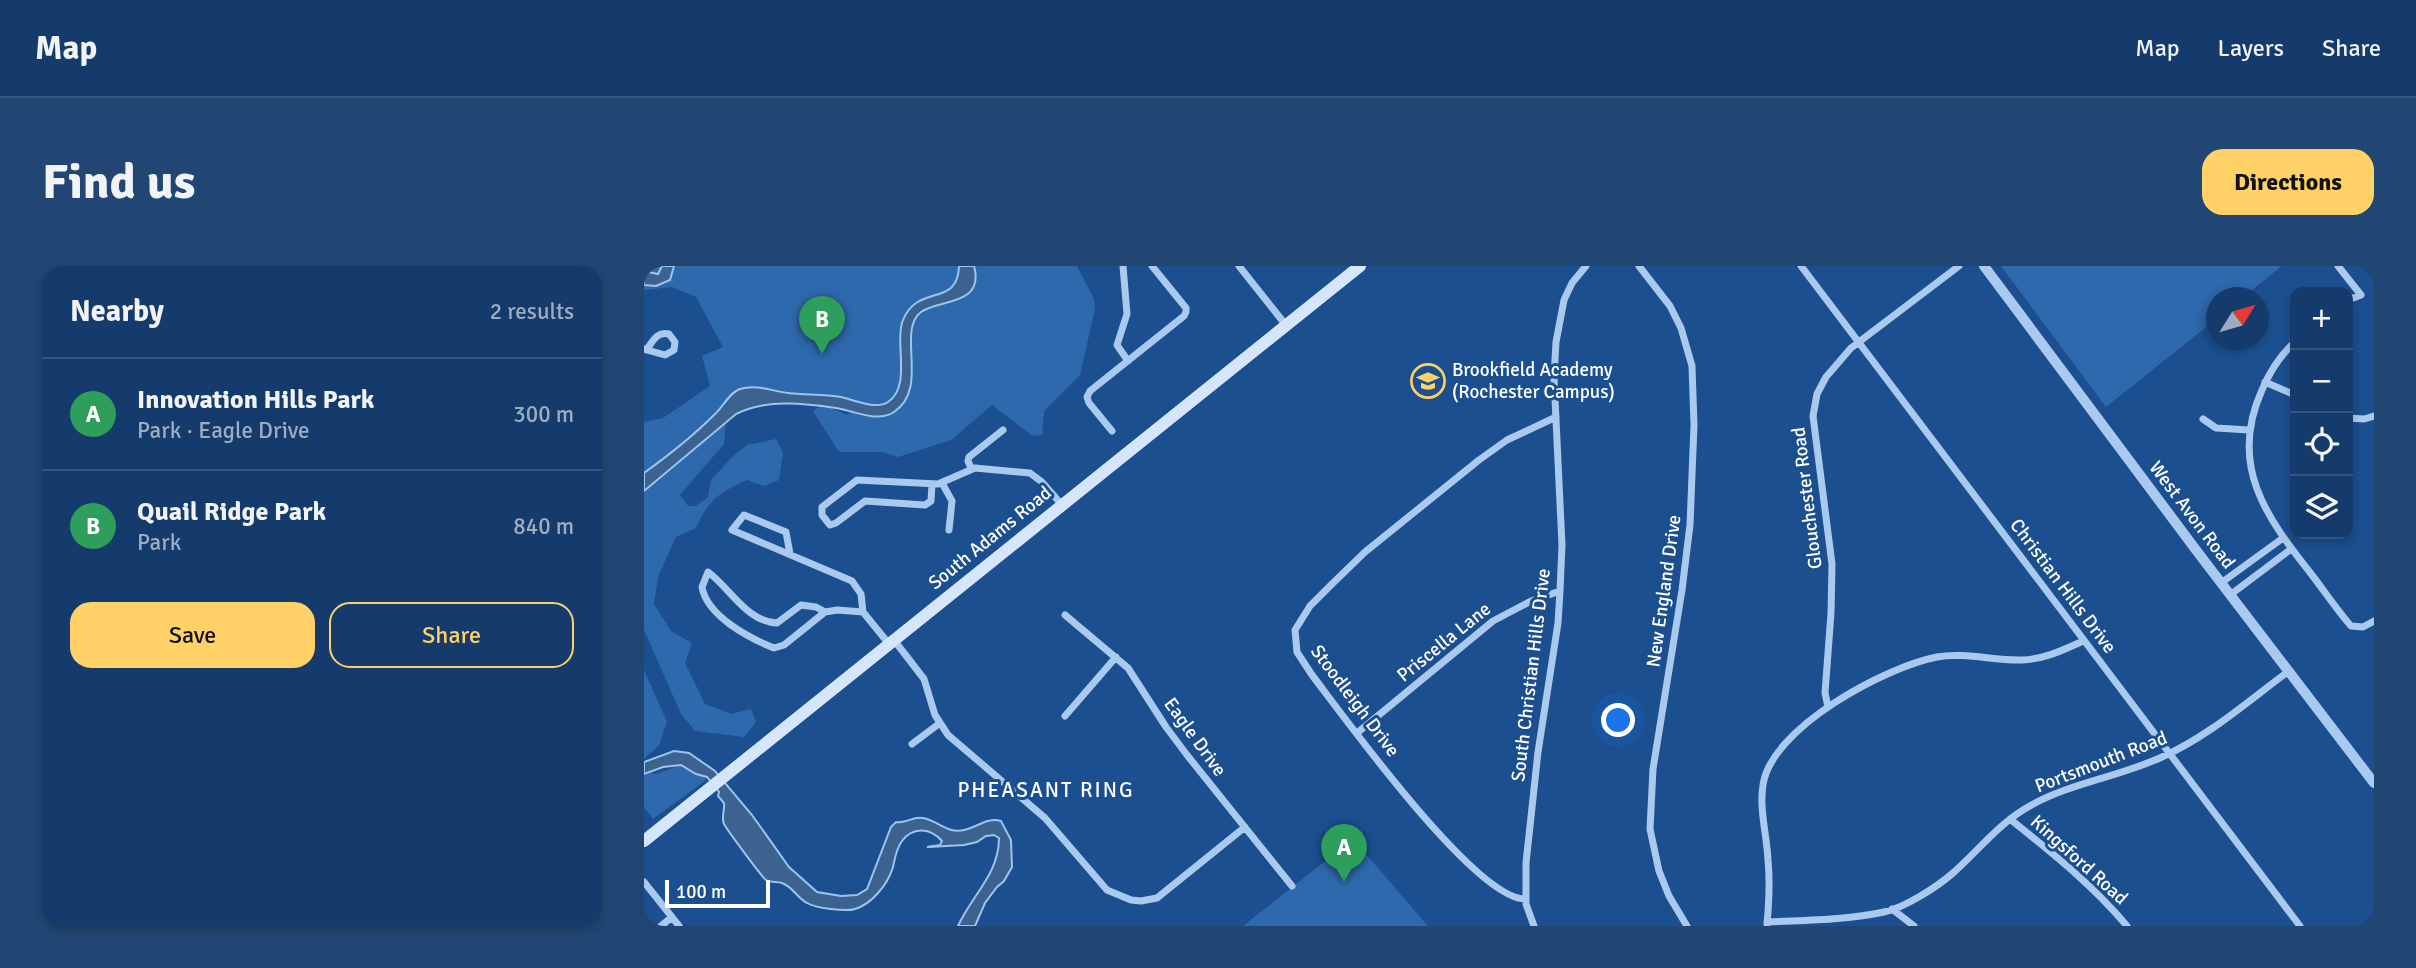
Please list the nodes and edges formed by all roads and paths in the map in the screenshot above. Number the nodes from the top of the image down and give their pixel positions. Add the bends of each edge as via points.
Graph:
1 (1123, 266) edge
2 (1152, 266) edge
3 (1239, 266) edge
4 (1360, 266) edge
5 (1586, 266) edge
6 (1639, 266) edge
7 (1801, 266) edge
8 (1959, 266) edge
9 (1984, 266) edge
10 (2338, 266) edge
11 (2353, 298) edge
12 (1285, 324) junction
13 (1859, 342) junction
14 (2290, 348) edge
15 (1128, 361) junction
16 (2265, 382) junction
17 (2290, 393) edge
18 (2374, 416) edge
19 (1556, 417) junction
20 (2353, 418) edge
21 (2203, 419) dead end
22 (1003, 430) dead end
23 (2249, 430) junction
24 (1112, 431) dead end
25 (971, 468) junction
26 (942, 483) junction
27 (932, 484) junction
28 (1062, 505) junction
29 (949, 530) dead end
30 (2283, 538) junction
31 (2291, 549) junction
32 (790, 554) junction
33 (2221, 583) junction
34 (1560, 591) junction
35 (2230, 595) junction
36 (825, 612) junction
37 (863, 612) junction
38 (1065, 615) dead end
39 (2374, 621) edge
40 (2083, 641) junction
41 (891, 642) junction
42 (1116, 657) junction
43 (2289, 671) junction
44 (1828, 707) junction
45 (1065, 716) dead end
46 (940, 723) junction
47 (1357, 733) junction
48 (912, 744) dead end
49 (2171, 754) junction
50 (2372, 776) edge
51 (2010, 819) junction
52 (1245, 827) junction
53 (644, 841) edge
54 (644, 882) edge
55 (1292, 886) dead end
56 (1525, 899) junction
57 (1892, 909) junction
58 (672, 917) junction
59 (1767, 924) edge
60 (661, 926) edge
61 (679, 926) edge
62 (1534, 926) edge
63 (1687, 926) edge
64 (1914, 926) edge
65 (2127, 926) edge
66 (2300, 926) edge

1 - 15 street via 1127,314 1117,345
2 - 15 street via 1186,312
3 - 12 street
4 - 12 main road, South Adams Road
5 - 19 street, South Christian Hills Drive via 1563,300 1559,318
6 - 63 street, New England Drive via 1670,306 1683,331 1692,366 1690,525 1653,769 1650,829 1659,871
7 - 13 street, Christian Hills Drive
8 - 13 street, Glouchester Road
9 - 33 street, West Avon Road
10 - 11 street via 2361,295
12 - 28 main road, South Adams Road
13 - 40 street, Christian Hills Drive
13 - 44 street, Glouchester Road via 1826,377 1813,416 1832,564
14 - 16 street
15 - 24 street via 1087,397
16 - 17 street
16 - 23 street
18 - 20 street
19 - 34 street, South Christian Hills Drive
19 - 47 street, Stoodleigh Drive via 1507,440 1479,460 1365,552 1301,619 1296,630 1297,652
21 - 23 street via 2216,428
22 - 25 street via 969,457
23 - 30 street via 2255,486
25 - 26 street
25 - 28 street via 1030,473
26 - 27 street
26 - 29 street via 952,501
27 - 27 street via 857,480 822,507 822,515 830,525 865,501 925,505 931,501
28 - 41 main road, South Adams Road
30 - 31 street
30 - 33 street
31 - 35 street
31 - 39 street via 2351,626 2363,627
32 - 32 street via 755,540 732,530 744,515 786,533
32 - 37 street via 852,582 861,594
33 - 35 street, West Avon Road
34 - 47 street, Priscella Lane via 1493,621
34 - 56 street, South Christian Hills Drive via 1530,816
35 - 43 street, West Avon Road
36 - 36 street via 801,605 771,623 748,611 708,572 702,587 707,600 733,628 774,648
36 - 37 street
37 - 41 street
38 - 42 street, Eagle Drive
40 - 44 street via 2055,654 2021,660 1936,657 1870,683
40 - 49 street, Christian Hills Drive
41 - 46 street via 924,679
41 - 53 main road, South Adams Road
42 - 45 street
42 - 52 street, Eagle Drive
43 - 49 street, Portsmouth Road
43 - 50 street, West Avon Road
44 - 59 street via 1774,756 1765,778
46 - 48 street
46 - 52 street via 962,748 1045,818 1107,890 1122,898 1157,898
47 - 56 street, Stoodleigh Drive via 1441,838 1496,887
49 - 51 street, Portsmouth Road via 2049,796
49 - 66 street, Christian Hills Drive
51 - 57 street, Portsmouth Road via 1950,876
51 - 65 street, Kingsford Road via 2105,900
52 - 55 street, Eagle Drive
54 - 58 street
56 - 62 street, South Christian Hills Drive
57 - 59 street, Portsmouth Road
57 - 64 street
58 - 60 street
58 - 61 street

